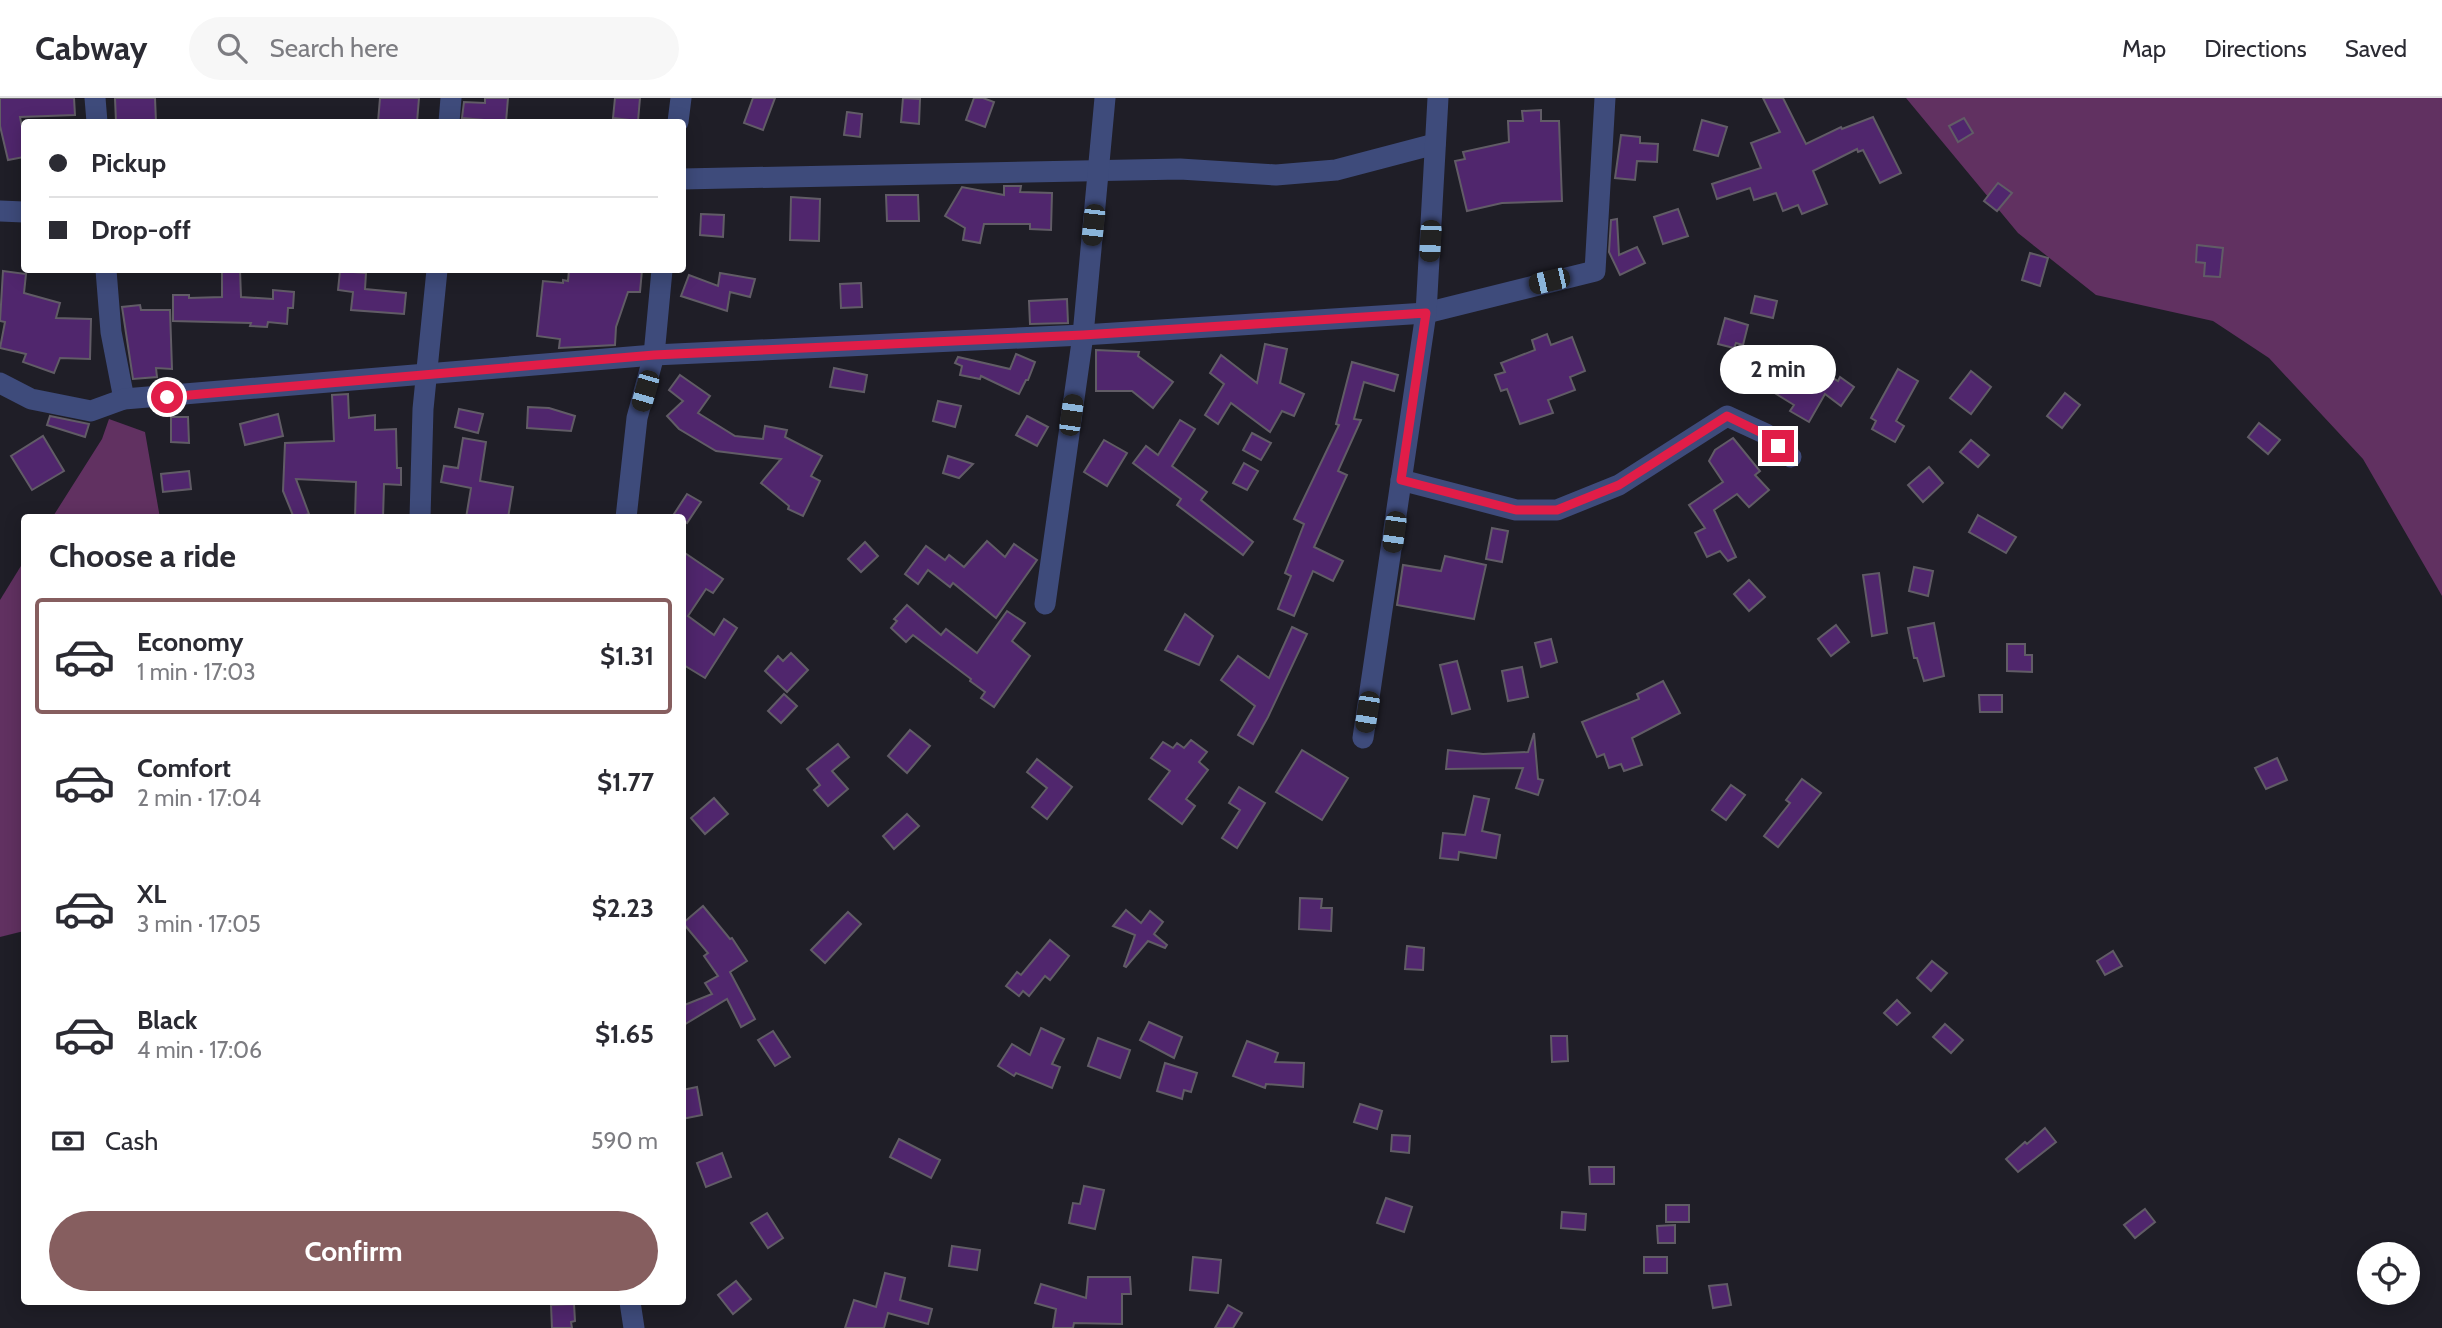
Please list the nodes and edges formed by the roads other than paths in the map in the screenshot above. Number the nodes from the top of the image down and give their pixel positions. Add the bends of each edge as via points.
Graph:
1 (95, 98) edge
2 (451, 98) edge
3 (681, 98) edge
4 (1105, 98) edge
5 (1438, 98) edge
6 (1605, 98) edge
7 (97, 119) edge
8 (449, 119) edge
9 (678, 119) edge
10 (1435, 144) junction
11 (1099, 171) junction
12 (686, 179) edge
13 (0, 211) edge
14 (21, 212) edge
15 (106, 273) edge
16 (437, 273) edge
17 (663, 273) edge
18 (1426, 313) junction
19 (1083, 335) junction
20 (654, 355) junction
21 (427, 375) junction
22 (0, 383) edge
23 (124, 399) junction
24 (1791, 457) dead end
25 (1401, 480) junction
26 (420, 514) edge
27 (626, 514) edge
28 (1045, 604) dead end
29 (1363, 738) dead end
30 (630, 1305) edge
31 (634, 1328) edge

1 - 7 street
2 - 8 street
3 - 9 street
4 - 11 street
5 - 10 street
6 - 18 street via 1595,271
10 - 11 street via 1336,170 1276,175 1180,169
10 - 18 street
11 - 12 street
11 - 19 street
13 - 14 street
15 - 23 street via 111,332
16 - 21 street
17 - 20 street
18 - 19 street
18 - 25 street
19 - 20 street
19 - 28 street
20 - 21 street
20 - 27 street via 637,418
21 - 23 street
21 - 26 street
22 - 23 street via 31,399 91,411
24 - 25 street via 1766,435 1727,416 1619,485 1557,510 1516,510
25 - 29 street
30 - 31 street

